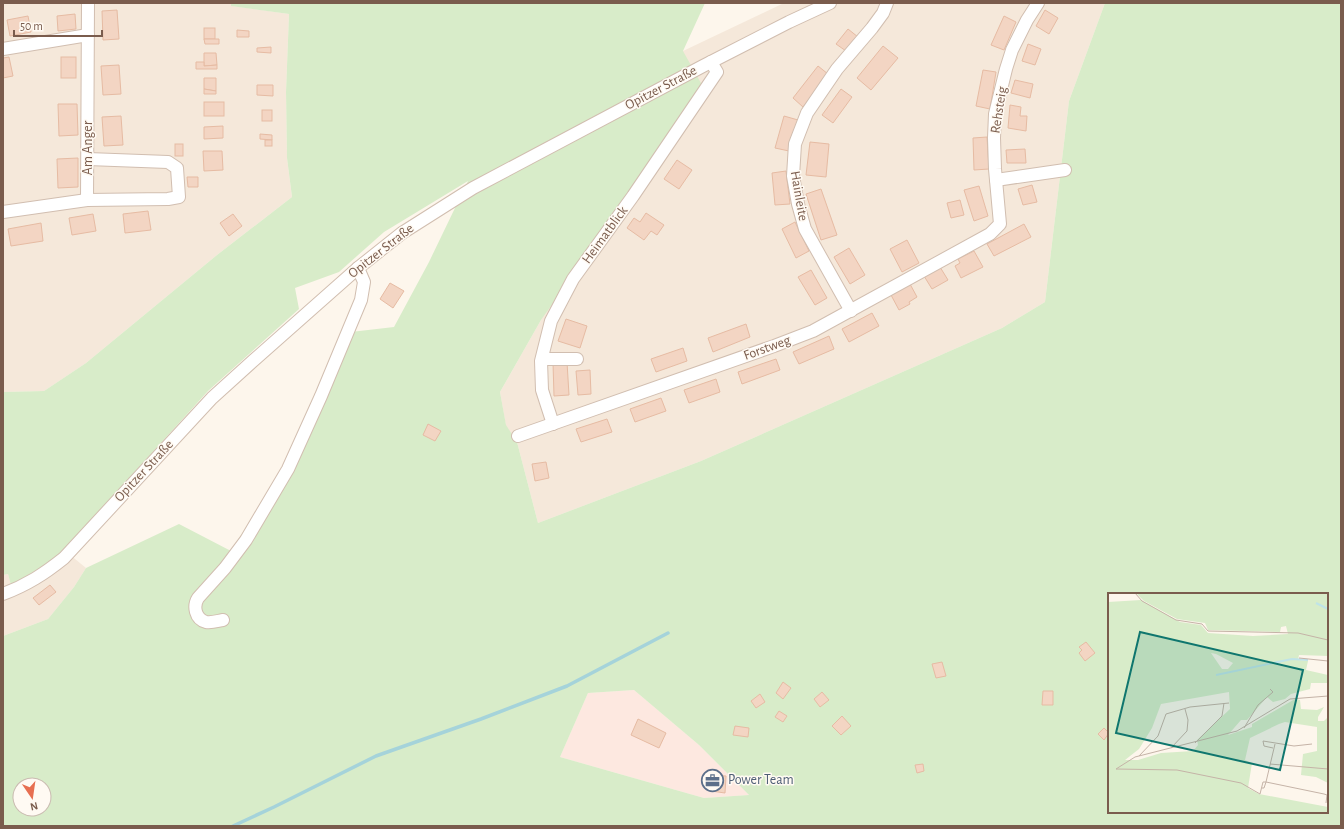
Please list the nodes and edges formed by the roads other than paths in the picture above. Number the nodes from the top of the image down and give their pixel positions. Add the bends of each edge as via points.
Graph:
1 (88, 3) edge
2 (830, 3) edge
3 (887, 3) edge
4 (1038, 3) edge
5 (88, 36) junction
6 (3, 49) edge
7 (712, 62) junction
8 (88, 159) junction
9 (1064, 170) dead end
10 (996, 180) junction
11 (87, 200) junction
12 (3, 212) edge
13 (1000, 224) joint
14 (358, 268) junction
15 (851, 311) junction
16 (542, 359) junction
17 (577, 359) dead end
18 (553, 424) junction
19 (518, 436) dead end
20 (3, 594) edge
21 (222, 620) dead end

1 - 5 street, Am Anger
2 - 7 street, Opitzer Straße
3 - 15 street, Hainleite via 883,13 837,69 807,113 795,144 793,176 805,229
4 - 10 street, Rehsteig via 1012,50 995,114
5 - 6 street
5 - 8 street, Am Anger
7 - 14 street, Opitzer Straße via 473,188 402,233
7 - 16 street, Heimatblick via 716,72 633,196 573,279 551,321
8 - 11 street, Am Anger
8 - 11 street via 168,162 177,168 179,197
9 - 10 street
10 - 13 street, Rehsteig
11 - 12 street
13 - 15 street, Forstweg via 990,234
14 - 20 street, Opitzer Straße via 212,398 64,558 45,574
14 - 21 street via 364,282 361,300 288,469 246,540 195,603 196,612 205,622
15 - 18 street, Forstweg via 774,346
16 - 17 street
16 - 18 street, Heimatblick via 542,390
18 - 19 street, Forstweg

